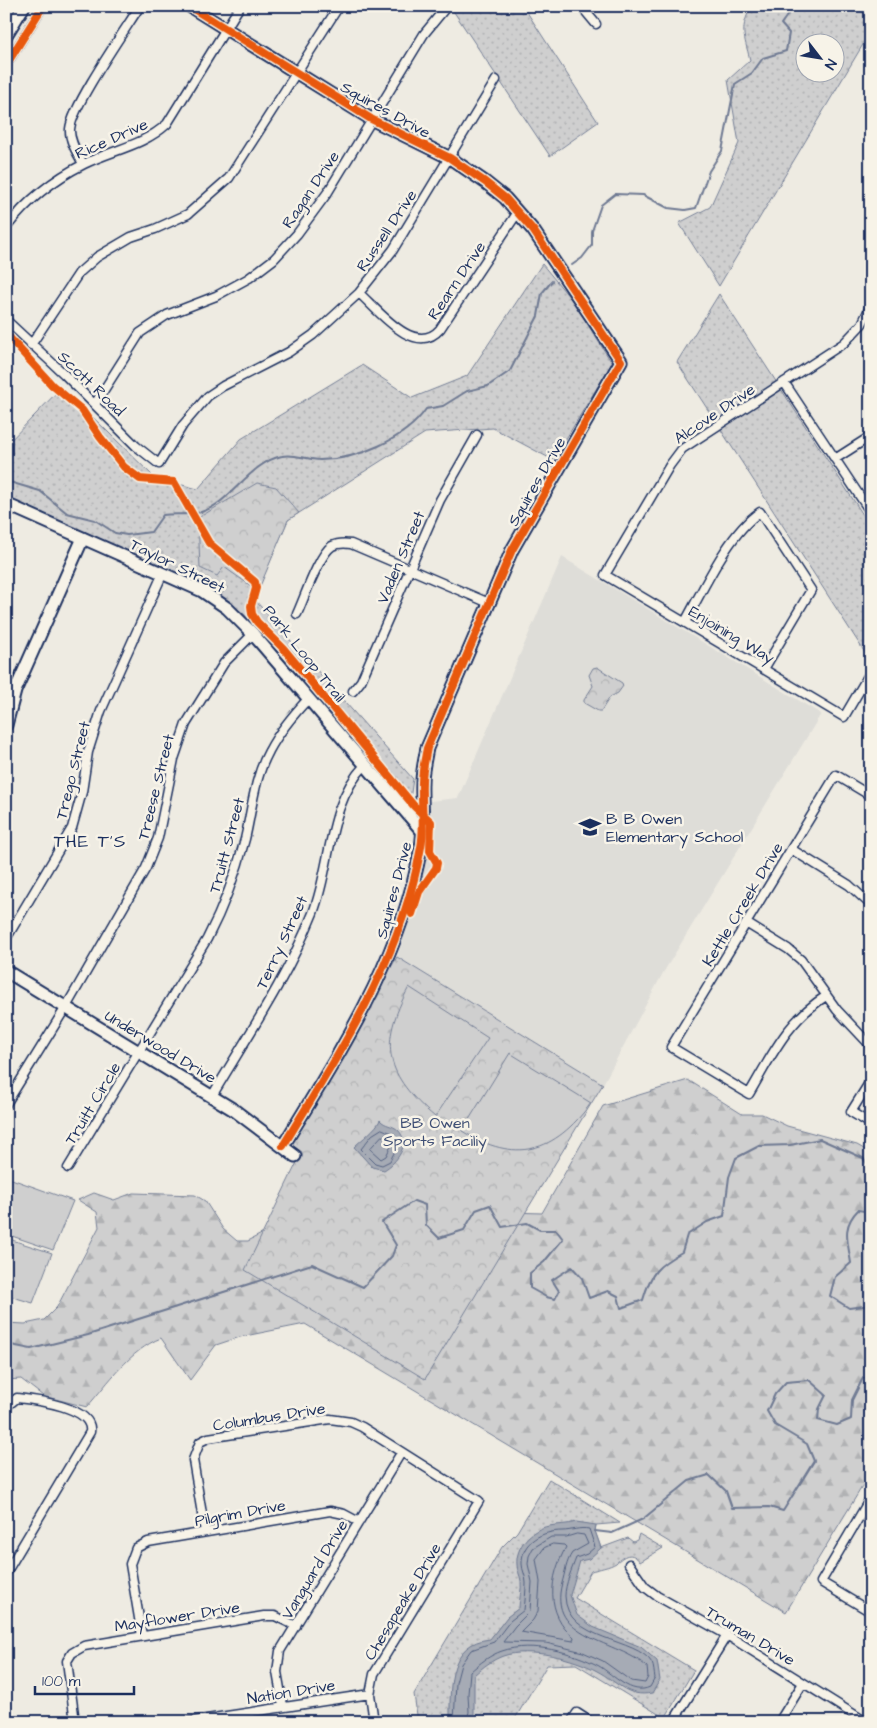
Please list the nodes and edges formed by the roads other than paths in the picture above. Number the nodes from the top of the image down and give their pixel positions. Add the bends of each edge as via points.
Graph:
1 (24, 6) edge
2 (43, 6) edge
3 (140, 6) edge
4 (188, 6) edge
5 (240, 6) edge
6 (339, 6) edge
7 (447, 6) edge
8 (581, 6) edge
9 (596, 24) dead end
10 (226, 29) junction
11 (6, 35) edge
12 (6, 65) edge
13 (298, 73) junction
14 (496, 80) dead end
15 (372, 120) junction
16 (450, 158) junction
17 (83, 164) junction
18 (518, 212) junction
19 (6, 228) edge
20 (359, 293) junction
21 (871, 304) edge
22 (6, 320) edge
23 (31, 344) junction
24 (784, 382) junction
25 (95, 404) junction
26 (477, 435) dead end
27 (871, 436) edge
28 (835, 459) junction
29 (160, 464) joint
30 (6, 504) edge
31 (871, 513) edge
32 (83, 538) junction
33 (410, 569) junction
34 (163, 573) junction
35 (605, 575) joint
36 (489, 603) junction
37 (297, 614) dead end
38 (684, 622) junction
39 (253, 634) junction
40 (764, 669) junction
41 (871, 672) edge
42 (353, 691) dead end
43 (308, 699) junction
44 (6, 725) edge
45 (365, 765) junction
46 (871, 796) edge
47 (423, 832) junction
48 (791, 849) junction
49 (871, 905) edge
50 (746, 923) junction
51 (6, 939) edge
52 (6, 971) edge
53 (826, 996) junction
54 (66, 1007) junction
55 (871, 1046) edge
56 (140, 1052) junction
57 (871, 1080) edge
58 (212, 1096) junction
59 (6, 1104) edge
60 (871, 1124) edge
61 (283, 1146) junction
62 (295, 1156) dead end
63 (68, 1168) dead end
64 (6, 1407) edge
65 (401, 1453) junction
66 (871, 1498) edge
67 (479, 1501) joint
68 (359, 1522) junction
69 (204, 1532) junction
70 (630, 1564) dead end
71 (6, 1573) edge
72 (871, 1612) edge
73 (296, 1626) junction
74 (727, 1635) junction
75 (142, 1636) junction
76 (803, 1683) junction
77 (370, 1694) junction
78 (283, 1706) junction
79 (230, 1718) edge
80 (75, 1722) edge
81 (187, 1722) edge
82 (374, 1722) edge
83 (572, 1722) edge
84 (591, 1722) edge
85 (673, 1722) edge
86 (779, 1722) edge
87 (866, 1722) edge

1 - 11 street
2 - 12 street
3 - 17 street via 74,116 71,135
4 - 10 street, Squires Drive
5 - 10 street, Rice Drive
6 - 13 street
7 - 15 street, Ragan Drive via 424,34
8 - 9 street
10 - 13 street, Squires Drive
10 - 17 street, Rice Drive via 167,124 142,142
13 - 15 street, Squires Drive
13 - 23 street via 228,178 188,214 130,237 97,257 79,273
14 - 16 street, Russell Drive
15 - 16 street, Squires Drive
15 - 25 street, Ragan Drive via 309,221 274,259 231,289 168,315 140,333
16 - 18 street, Squires Drive via 485,182
16 - 20 street, Russell Drive via 393,250
17 - 19 street, Rice Drive via 28,203
18 - 20 street, Rearn Drive via 431,338 425,340 409,336
18 - 36 street, Squires Drive via 534,230 621,361 512,550
20 - 29 street, Russell Drive via 289,352 208,396 183,425
21 - 24 street, Alcove Drive via 851,337
22 - 23 street, Scott Road
23 - 25 street, Scott Road
24 - 28 street
24 - 35 street, Alcove Drive via 682,449
25 - 29 street, Scott Road via 136,446
26 - 33 street, Vaden Street via 440,500
27 - 28 street
28 - 31 street
30 - 32 street, Taylor Street
32 - 34 street, Taylor Street
32 - 44 street via 15,691
33 - 36 street
33 - 37 street via 351,544 330,547
33 - 42 street, Vaden Street via 361,681
34 - 39 street, Taylor Street via 214,598
34 - 51 street, Trego Street via 101,711 88,752 72,828
35 - 38 street, Enjoining Way
36 - 47 street, Squires Drive via 427,748 422,782
38 - 40 street, Enjoining Way
38 - 40 street via 737,534 760,512 811,590
39 - 43 street, Taylor Street
39 - 54 street, Treese Street via 224,663 186,724 174,759 158,838 146,868
40 - 41 street, Enjoining Way via 844,718
43 - 45 street, Taylor Street
43 - 56 street, Truitt Street via 268,752 224,905
45 - 47 street, Taylor Street
45 - 58 street, Terry Street via 353,778 339,808 324,877 295,953
46 - 48 street, Kettle Creek Drive via 836,775
47 - 61 street, Squires Drive via 404,912 374,992
48 - 49 street via 849,884
48 - 50 street, Kettle Creek Drive
50 - 53 street via 797,956
50 - 53 street, Kettle Creek Drive via 671,1048 749,1094 793,1023
52 - 54 street, Underwood Drive
53 - 55 street
54 - 56 street, Underwood Drive
54 - 59 street, Treese Street
56 - 58 street, Underwood Drive
56 - 63 street, Truitt Circle
57 - 60 street via 851,1112
58 - 61 street, Underwood Drive
61 - 62 street, Underwood Drive
64 - 71 street via 17,1398 55,1406 80,1414 91,1426
65 - 67 street, Columbus Drive
65 - 68 street, Vanguard Drive
65 - 69 street, Columbus Drive via 362,1427 340,1420 208,1438 200,1442 192,1460
66 - 72 street via 821,1582
67 - 77 street, Chesapeake Drive via 374,1674
68 - 69 street, Pilgrim Drive via 330,1511
68 - 73 street, Vanguard Drive
69 - 75 street, Pilgrim Drive via 148,1542 136,1548 130,1564
70 - 74 street, Truman Drive via 645,1587
73 - 75 street, Mayflower Drive via 275,1616 264,1616
73 - 78 street, Vanguard Drive via 277,1662
74 - 76 street, Truman Drive
74 - 85 street
75 - 80 street, Mayflower Drive via 84,1646 72,1653 68,1661
76 - 86 street
76 - 87 street, Truman Drive
77 - 78 street, Nation Drive
77 - 82 street, Chesapeake Drive
78 - 79 street, Nation Drive
79 - 81 street, Nation Drive
83 - 84 street via 577,1713

